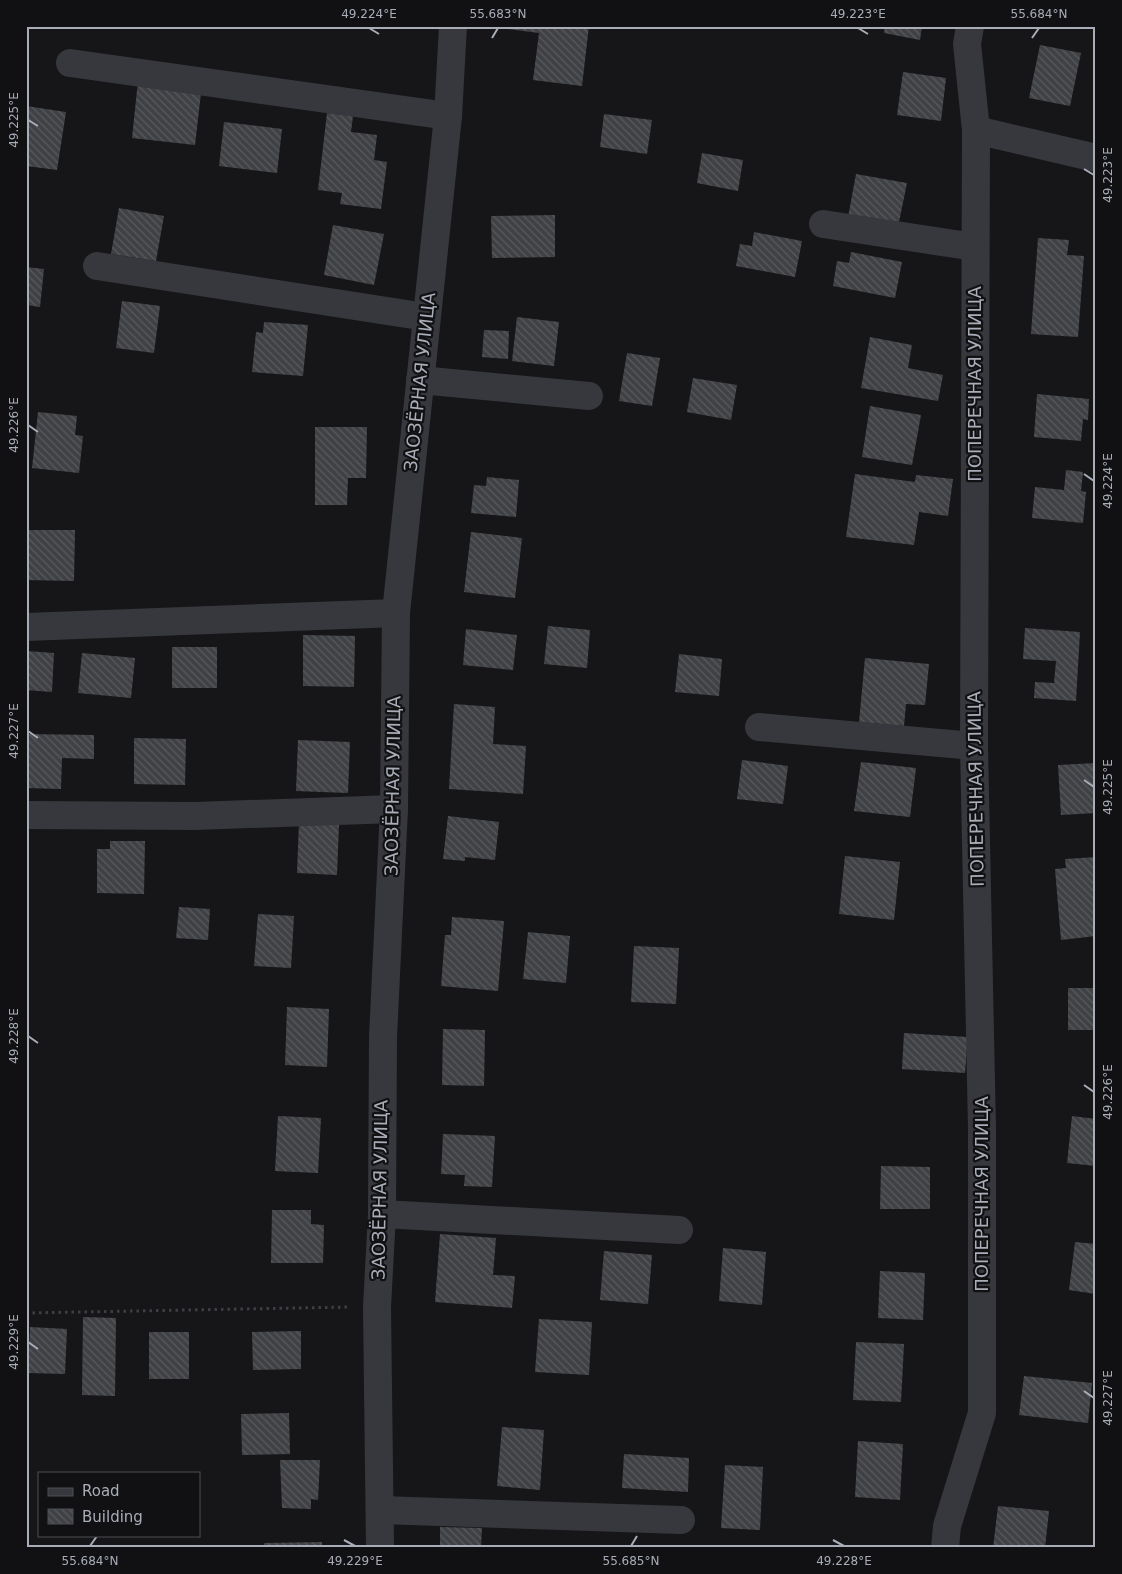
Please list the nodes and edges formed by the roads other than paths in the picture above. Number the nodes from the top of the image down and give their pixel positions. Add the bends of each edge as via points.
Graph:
1 (453, 26) edge
2 (970, 26) edge
3 (70, 63) dead end
4 (448, 116) junction
5 (976, 130) junction
6 (1096, 158) edge
7 (824, 224) dead end
8 (975, 247) junction
9 (97, 266) dead end
10 (426, 317) junction
11 (420, 380) junction
12 (589, 396) dead end
13 (396, 613) junction
14 (26, 627) edge
15 (759, 727) dead end
16 (974, 746) junction
17 (394, 809) junction
18 (26, 816) edge
19 (382, 1214) junction
20 (679, 1230) dead end
21 (380, 1510) junction
22 (681, 1520) dead end
23 (380, 1548) edge
24 (945, 1548) edge

1 - 4 street, ЗАОЗЁРНАЯ УЛИЦА
2 - 5 street, ПОПЕРЕЧНАЯ УЛИЦА via 967,44
3 - 4 street
4 - 10 street, ЗАОЗЁРНАЯ УЛИЦА
5 - 6 street
5 - 8 street, ПОПЕРЕЧНАЯ УЛИЦА
7 - 8 street
8 - 16 street, ПОПЕРЕЧНАЯ УЛИЦА
9 - 10 street
10 - 11 street, ЗАОЗЁРНАЯ УЛИЦА
11 - 12 street
11 - 13 street, ЗАОЗЁРНАЯ УЛИЦА
13 - 14 street
13 - 17 street, ЗАОЗЁРНАЯ УЛИЦА
15 - 16 street
16 - 24 street, ПОПЕРЕЧНАЯ УЛИЦА via 982,1129 982,1413 947,1526
17 - 18 street via 195,816
17 - 19 street, ЗАОЗЁРНАЯ УЛИЦА via 383,1036
19 - 20 street
19 - 21 street, ЗАОЗЁРНАЯ УЛИЦА via 377,1307
21 - 22 street
21 - 23 street, ЗАОЗЁРНАЯ УЛИЦА

